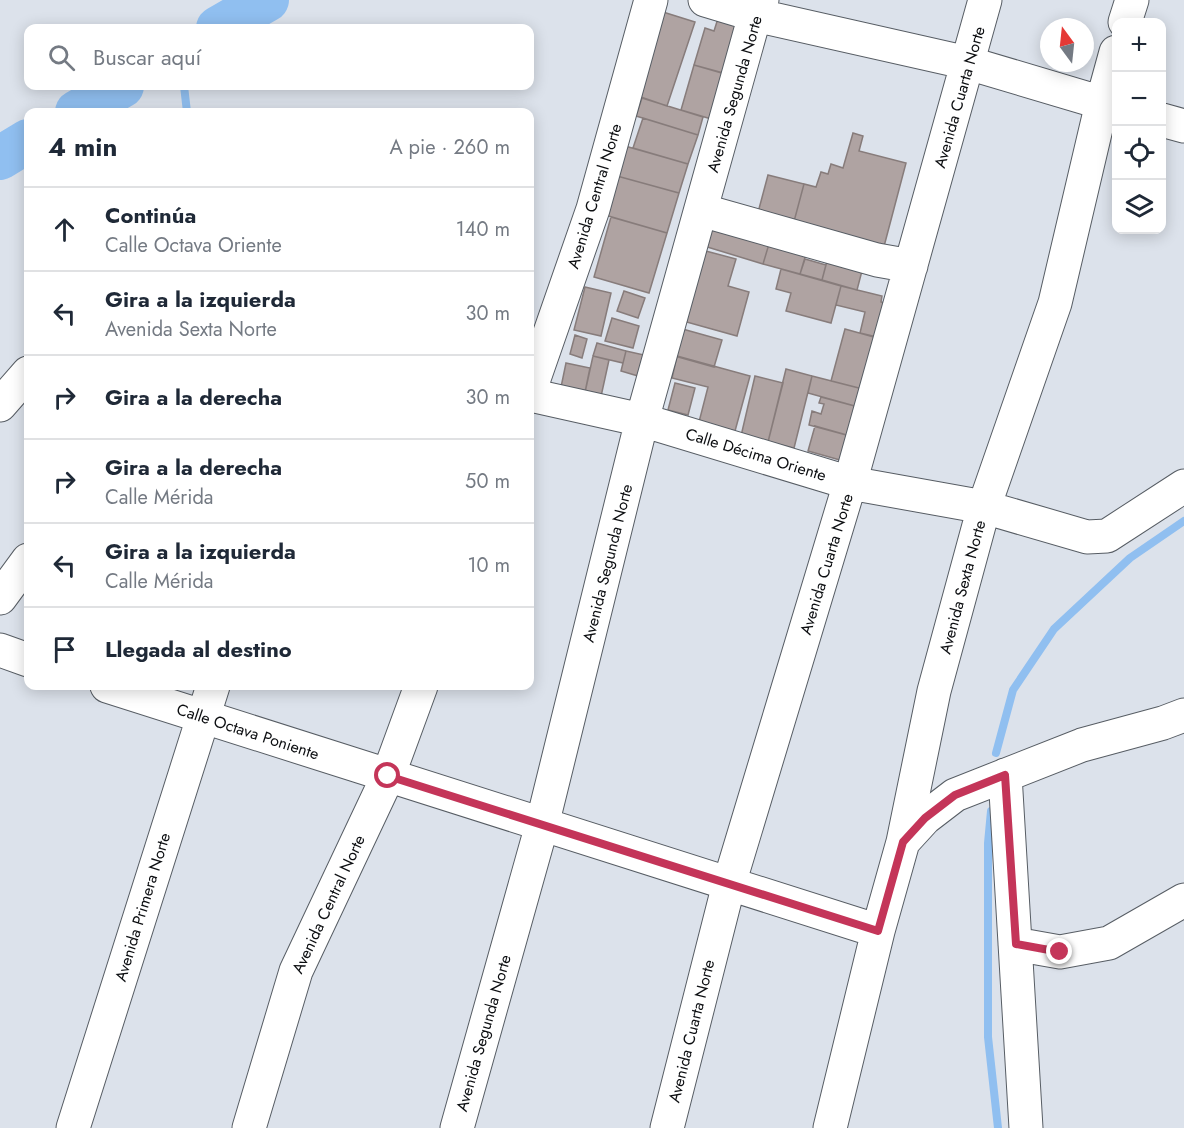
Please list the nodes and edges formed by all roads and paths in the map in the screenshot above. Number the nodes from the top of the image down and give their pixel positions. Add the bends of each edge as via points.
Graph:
1 (651, 0) edge
2 (705, 0) edge
3 (985, 0) edge
4 (1132, 0) edge
5 (759, 8) edge
6 (1126, 18) edge
7 (968, 63) junction
8 (1113, 72) edge
9 (1109, 105) edge
10 (1166, 121) edge
11 (1184, 126) edge
12 (700, 210) junction
13 (911, 266) junction
14 (24, 378) edge
15 (534, 379) edge
16 (534, 396) edge
17 (0, 405) edge
18 (642, 420) junction
19 (850, 483) junction
20 (1184, 486) edge
21 (984, 507) junction
22 (24, 565) edge
23 (0, 598) edge
24 (0, 650) edge
25 (24, 659) edge
26 (120, 690) edge
27 (211, 690) edge
28 (420, 690) edge
29 (1184, 692) edge
30 (1184, 715) edge
31 (201, 716) junction
32 (1082, 745) junction
33 (1005, 775) junction
34 (388, 776) junction
35 (542, 825) junction
36 (903, 842) junction
37 (729, 884) junction
38 (1184, 900) edge
39 (878, 931) junction
40 (1016, 944) junction
41 (73, 1128) edge
42 (249, 1128) edge
43 (457, 1128) edge
44 (667, 1128) edge
45 (830, 1128) edge
46 (1026, 1128) edge

1 - 15 street, Avenida Central Norte via 593,209
2 - 5 street
3 - 7 street, Avenida Cuarta Norte
4 - 6 street
5 - 7 street
5 - 12 street, Avenida Segunda Norte
7 - 9 street
7 - 13 street, Avenida Cuarta Norte
8 - 9 street, Avenida Sexta Norte
9 - 21 street, Avenida Sexta Norte via 1054,303
10 - 11 street
12 - 13 street
12 - 18 street, Avenida Segunda Norte
13 - 19 street, Avenida Cuarta Norte
14 - 17 street
16 - 18 street, Calle Décima Oriente
18 - 19 street, Calle Décima Oriente
18 - 35 street, Avenida Segunda Norte
19 - 21 street, Calle Décima Oriente
19 - 37 street, Avenida Cuarta Norte
20 - 21 street, Calle Décima Oriente via 1107,536 1087,537
21 - 36 street, Avenida Sexta Norte via 934,691
22 - 23 street
24 - 25 street
26 - 31 street, Calle Octava Poniente
27 - 31 street, Avenida Primera Norte
28 - 34 street, Avenida Central Norte
29 - 32 street
30 - 32 street
31 - 34 street, Calle Octava Poniente
31 - 41 street, Avenida Primera Norte
32 - 33 street
33 - 36 street via 955,795 925,818
33 - 40 street
34 - 35 street, Calle Octava Poniente
34 - 42 street, Avenida Central Norte via 296,971
35 - 37 street, Calle Octava Poniente
35 - 43 street, Avenida Segunda Norte
36 - 39 street, Avenida Sexta Norte
37 - 39 street, Calle Octava Poniente
37 - 44 street, Avenida Cuarta Norte
38 - 40 street via 1109,943 1060,952
39 - 45 street, Avenida Sexta Norte
40 - 46 street

